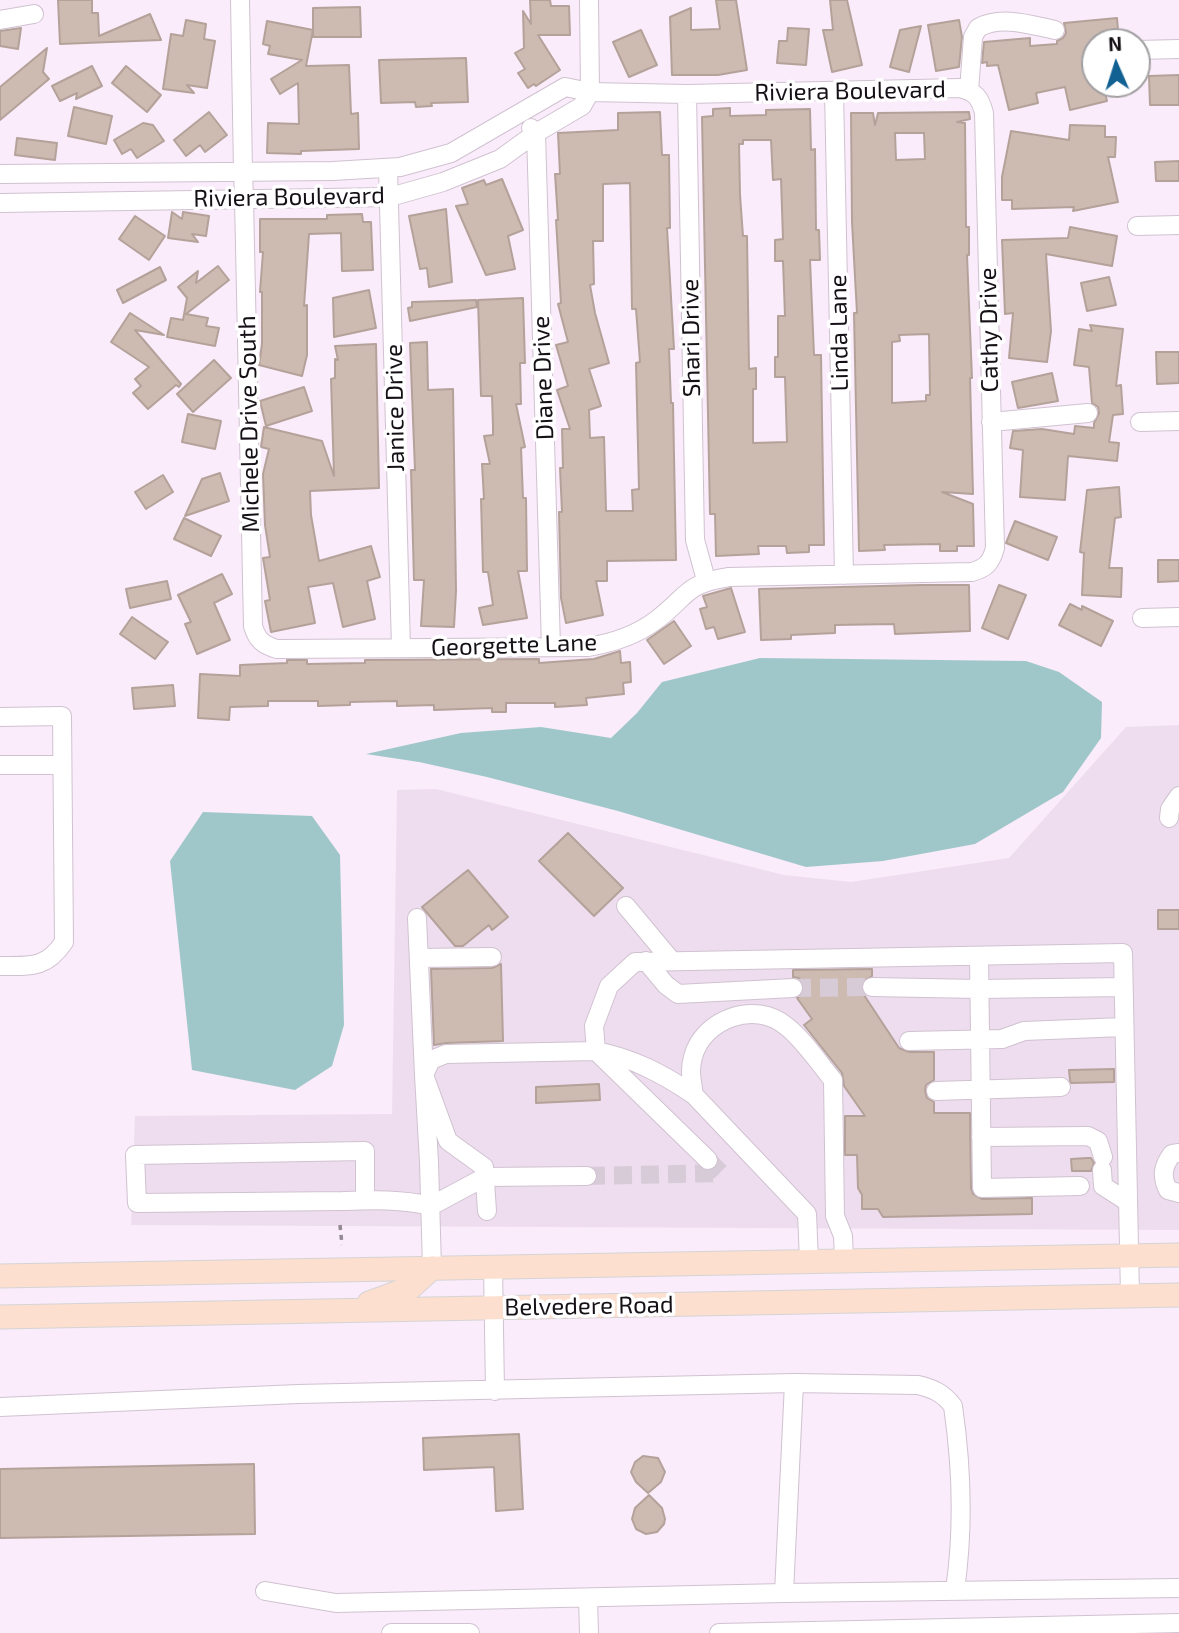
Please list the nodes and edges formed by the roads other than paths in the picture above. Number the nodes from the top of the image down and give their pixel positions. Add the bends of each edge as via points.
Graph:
1 (240, 0) edge
2 (589, 0) edge
3 (34, 14) dead end
4 (0, 20) edge
5 (1055, 30) dead end
6 (1179, 49) edge
7 (1151, 50) edge
8 (834, 91) junction
9 (590, 92) junction
10 (687, 94) junction
11 (975, 95) junction
12 (519, 115) junction
13 (536, 133) junction
14 (388, 168) junction
15 (243, 171) junction
16 (0, 174) edge
17 (390, 197) junction
18 (244, 199) junction
19 (0, 203) edge
20 (1179, 225) edge
21 (1137, 226) dead end
22 (1088, 413) dead end
23 (1179, 421) edge
24 (992, 422) junction
25 (1140, 422) dead end
26 (992, 560) joint
27 (844, 575) junction
28 (706, 580) junction
29 (1179, 617) edge
30 (1142, 618) dead end
31 (265, 646) joint
32 (551, 647) junction
33 (401, 648) junction
34 (0, 717) edge
35 (0, 765) edge
36 (62, 765) junction
37 (1179, 796) edge
38 (1169, 818) dead end
39 (626, 906) dead end
40 (417, 918) dead end
41 (979, 956) junction
42 (492, 957) dead end
43 (419, 958) junction
44 (671, 960) junction
45 (646, 961) junction
46 (0, 967) edge
47 (872, 987) tunnel mouth
48 (1123, 987) junction
49 (793, 988) tunnel mouth
50 (979, 989) junction
51 (1123, 1027) junction
52 (979, 1040) junction
53 (909, 1041) dead end
54 (596, 1051) junction
55 (424, 1074) junction
56 (1061, 1087) dead end
57 (980, 1090) junction
58 (936, 1091) dead end
59 (694, 1095) junction
60 (981, 1138) junction
61 (1179, 1153) edge
62 (708, 1160) dead end
63 (587, 1175) tunnel mouth
64 (485, 1177) junction
65 (1080, 1186) dead end
66 (1179, 1193) edge
67 (365, 1200) junction
68 (1128, 1202) junction
69 (431, 1206) junction
70 (487, 1211) dead end
71 (1129, 1255) junction
72 (1179, 1255) edge
73 (809, 1261) junction
74 (844, 1261) junction
75 (493, 1267) junction
76 (432, 1268) junction
77 (0, 1276) edge
78 (1179, 1295) edge
79 (1130, 1296) junction
80 (494, 1308) junction
81 (342, 1312) junction
82 (0, 1317) edge
83 (794, 1383) junction
84 (495, 1391) junction
85 (0, 1407) edge
86 (1179, 1588) edge
87 (955, 1590) junction
88 (265, 1591) dead end
89 (784, 1593) junction
90 (588, 1598) junction
91 (1179, 1623) edge
92 (391, 1633) edge
93 (470, 1633) edge
94 (589, 1633) edge
95 (719, 1633) edge

1 - 15 street, Michele Drive South
2 - 9 street
3 - 4 street
5 - 11 street, Cathy Drive via 1007,22 978,27 973,37
6 - 7 street
8 - 10 street, Riviera Boulevard
8 - 11 street, Riviera Boulevard via 960,88
8 - 27 street, Linda Lane
9 - 10 street, Riviera Boulevard
9 - 12 street, Riviera Boulevard via 565,87
9 - 13 street, Riviera Boulevard via 582,106
10 - 28 street, Shari Drive via 695,540
11 - 24 street, Cathy Drive via 984,113
12 - 13 street
12 - 14 street, Riviera Boulevard via 451,153
13 - 17 street, Riviera Boulevard via 500,159
13 - 32 street, Diane Drive
14 - 15 street, Riviera Boulevard
14 - 17 street, Janice Drive
15 - 16 street, Riviera Boulevard
15 - 18 street, Michele Drive South
17 - 18 street, Riviera Boulevard
17 - 33 street, Janice Drive
18 - 19 street, Riviera Boulevard
18 - 31 street, Michele Drive South via 253,626
20 - 21 street
22 - 24 street
23 - 25 street
24 - 26 street, Cathy Drive
26 - 27 street, Georgette Lane via 984,569 972,572
27 - 28 street, Georgette Lane
28 - 32 street, Georgette Lane via 630,636 588,647
29 - 30 street
31 - 33 street, Georgette Lane
32 - 33 street, Georgette Lane
34 - 36 street via 62,716
35 - 36 street
36 - 46 street via 64,942 53,958 29,966
37 - 38 street
39 - 44 street
40 - 43 street
41 - 44 street
41 - 48 street via 1123,953
41 - 50 street
42 - 43 street
43 - 55 street
44 - 45 street
45 - 49 street via 678,994
45 - 54 street via 635,962 608,986 594,1026
47 - 50 street
48 - 50 street
48 - 51 street
50 - 52 street
51 - 52 street via 1024,1031 1002,1039
51 - 68 street
52 - 53 street
52 - 57 street
54 - 55 street via 446,1054 431,1060
54 - 59 street via 658,1071
54 - 62 street
55 - 64 street via 448,1141 484,1167
55 - 69 street
56 - 57 street
57 - 58 street
57 - 60 street
59 - 73 street via 807,1214
59 - 74 street via 693,1054 715,1025 750,1014 786,1025 833,1080 835,1216 843,1236
60 - 65 street via 982,1188
60 - 68 street via 1088,1136 1098,1141 1103,1186
61 - 66 street via 1172,1154 1164,1165 1164,1182
63 - 64 street
64 - 69 street
64 - 70 street
67 - 67 street via 365,1151 135,1155 137,1203
67 - 69 street via 404,1200
68 - 71 street
69 - 76 street
71 - 72 main road, Belvedere Road
71 - 74 main road, Belvedere Road
71 - 79 street
73 - 74 main road, Belvedere Road
73 - 75 main road, Belvedere Road
75 - 76 main road, Belvedere Road
75 - 80 street
76 - 77 main road, Belvedere Road
76 - 81 main road via 411,1288
78 - 79 main road, Belvedere Road
79 - 80 main road, Belvedere Road
80 - 81 main road, Belvedere Road
80 - 84 street
81 - 82 main road, Belvedere Road
83 - 84 street
83 - 87 street via 918,1385 936,1389 953,1406 962,1501
83 - 89 street
84 - 85 street
86 - 87 street
87 - 89 street
88 - 90 street via 336,1603
89 - 90 street
90 - 94 street
91 - 95 street
92 - 93 street

